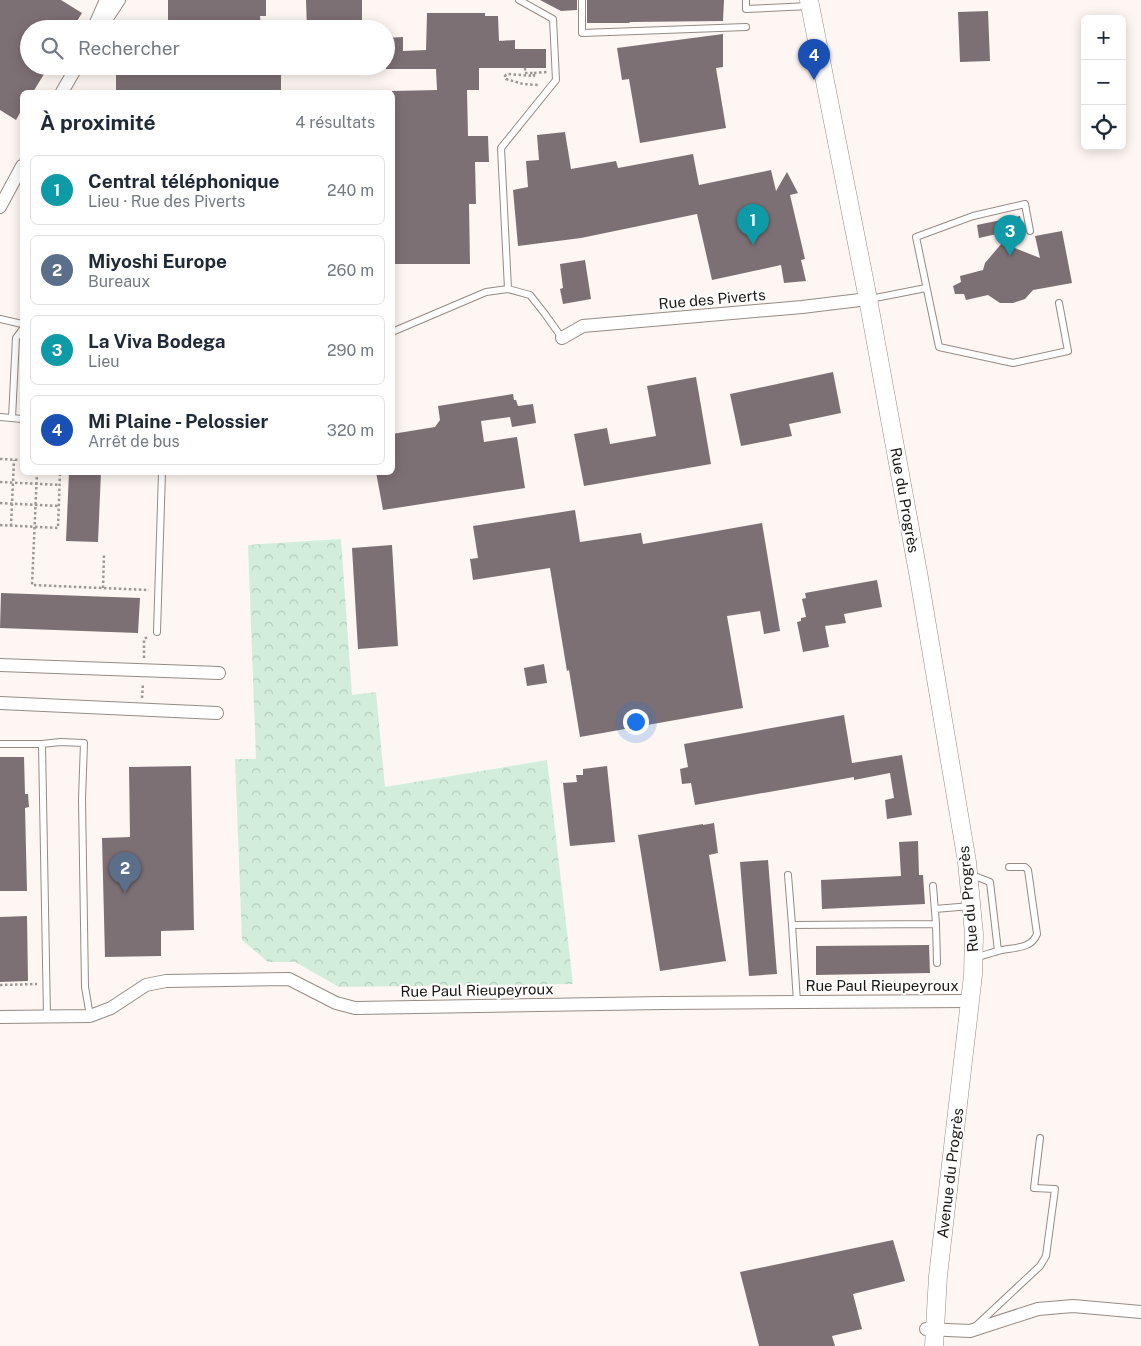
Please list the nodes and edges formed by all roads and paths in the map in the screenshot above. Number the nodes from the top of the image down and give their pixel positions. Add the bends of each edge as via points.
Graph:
1 (519, 0) edge
2 (582, 0) edge
3 (746, 0) edge
4 (109, 2) edge
5 (810, 2) edge
6 (99, 20) edge
7 (103, 20) edge
8 (746, 27) dead end
9 (525, 68) dead end
10 (534, 72) junction
11 (542, 72) dead end
12 (72, 75) edge
13 (552, 85) junction
14 (63, 90) edge
15 (20, 170) edge
16 (0, 207) edge
17 (1030, 231) dead end
18 (926, 288) junction
19 (508, 289) junction
20 (868, 299) junction
21 (1059, 304) dead end
22 (0, 319) edge
23 (20, 324) edge
24 (395, 331) edge
25 (20, 333) edge
26 (562, 338) joint
27 (0, 417) edge
28 (12, 418) junction
29 (20, 419) edge
30 (0, 459) edge
31 (14, 460) junction
32 (20, 460) edge
33 (37, 475) edge
34 (60, 475) edge
35 (162, 475) edge
36 (0, 482) edge
37 (13, 483) junction
38 (37, 484) junction
39 (60, 485) junction
40 (0, 503) edge
41 (12, 504) junction
42 (36, 505) junction
43 (59, 506) junction
44 (0, 525) edge
45 (11, 526) junction
46 (35, 527) junction
47 (104, 555) dead end
48 (103, 588) junction
49 (158, 591) junction
50 (157, 632) dead end
51 (0, 665) edge
52 (219, 673) dead end
53 (0, 703) edge
54 (217, 713) dead end
55 (0, 744) edge
56 (42, 744) junction
57 (1009, 867) dead end
58 (788, 875) dead end
59 (968, 878) junction
60 (933, 886) dead end
61 (971, 906) junction
62 (935, 909) junction
63 (936, 924) junction
64 (792, 925) junction
65 (998, 950) junction
66 (974, 959) junction
67 (937, 963) dead end
68 (46, 984) junction
69 (0, 985) edge
70 (970, 1001) junction
71 (797, 1002) junction
72 (47, 1016) junction
73 (90, 1016) junction
74 (0, 1017) edge
75 (1040, 1138) dead end
76 (1141, 1312) edge
77 (970, 1331) junction
78 (931, 1335) edge

1 - 13 lane via 553,19 556,80
2 - 8 lane via 582,33
3 - 5 lane via 746,9
4 - 6 street
4 - 7 street
5 - 20 street, Rue du Progrès
9 - 10 path via 525,73
10 - 11 path
10 - 13 path via 534,76 505,76 506,79 535,86 544,79
12 - 14 street
13 - 19 lane via 502,148
15 - 16 street
17 - 18 lane via 1025,204 973,216 916,237
18 - 20 lane
18 - 21 lane via 938,347 1014,363 1068,351
19 - 24 lane via 486,292
19 - 26 lane via 530,295
20 - 26 street, Rue des Piverts via 583,326
20 - 59 street, Rue du Progrès via 919,578
22 - 23 lane
25 - 28 lane via 16,338
27 - 28 lane
28 - 29 lane
30 - 31 path
31 - 32 path
31 - 37 path
33 - 38 path
34 - 39 path
35 - 49 lane
36 - 37 path
37 - 38 path
37 - 41 path
38 - 39 path
38 - 42 path
39 - 43 path
40 - 41 path
41 - 42 path
41 - 45 path
42 - 43 path
42 - 46 path
43 - 46 path via 58,528
44 - 45 path
45 - 46 path
46 - 48 path via 32,585
47 - 48 path
48 - 49 path
49 - 50 lane
51 - 52 street
53 - 54 street
55 - 56 lane
56 - 68 lane
56 - 73 lane via 84,743 84,987
57 - 65 lane via 1028,870 1037,934 1027,946
58 - 64 lane
59 - 61 street, Rue du Progrès
59 - 65 lane via 977,877 990,882
60 - 62 lane
61 - 62 lane
61 - 66 street, Rue du Progrès
62 - 63 lane
63 - 64 lane
63 - 67 lane
64 - 71 lane
65 - 66 lane
66 - 70 street, Rue du Progrès
68 - 69 path
68 - 72 lane
70 - 71 street, Rue Paul Rieupeyroux
70 - 78 street, Avenue du Progrès
71 - 73 street, Rue Paul Rieupeyroux via 355,1008 336,1003 289,979 166,981 146,985 111,1008
72 - 73 street, Rue Paul Rieupeyroux
72 - 74 street, Rue Paul Rieupeyroux
75 - 77 lane via 1034,1188 1055,1189 1046,1256 1040,1266
76 - 77 street via 1073,1306 1038,1309
77 - 78 street

